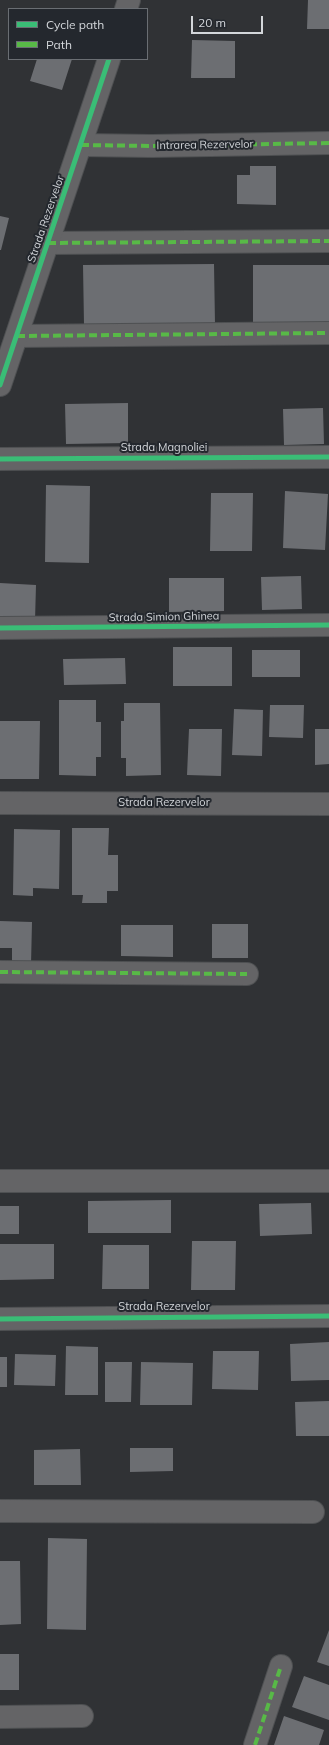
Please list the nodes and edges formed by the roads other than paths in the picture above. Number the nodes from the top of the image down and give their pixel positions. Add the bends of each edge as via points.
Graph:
1 (109, 60) edge
2 (329, 144) edge
3 (81, 145) junction
4 (329, 241) edge
5 (48, 243) junction
6 (329, 333) edge
7 (16, 336) junction
8 (0, 385) edge
9 (329, 457) edge
10 (0, 459) edge
11 (329, 625) edge
12 (0, 628) edge
13 (0, 803) edge
14 (329, 804) edge
15 (0, 972) edge
16 (247, 974) dead end
17 (0, 1181) edge
18 (329, 1181) edge
19 (329, 1316) edge
20 (0, 1319) edge
21 (0, 1511) edge
22 (313, 1512) dead end
23 (281, 1666) dead end
24 (82, 1716) dead end
25 (0, 1717) edge
26 (254, 1745) edge

1 - 3 street, Strada Rezervelor
2 - 3 street, Intrarea Rezervelor
3 - 5 street, Strada Rezervelor
4 - 5 street
5 - 7 street, Strada Rezervelor
6 - 7 street
7 - 8 street, Strada Rezervelor
9 - 10 street, Strada Magnoliei
11 - 12 street, Strada Simion Ghinea
13 - 14 street, Strada Rezervelor
15 - 16 street
17 - 18 street
19 - 20 street, Strada Rezervelor
21 - 22 street
23 - 26 street
24 - 25 street

